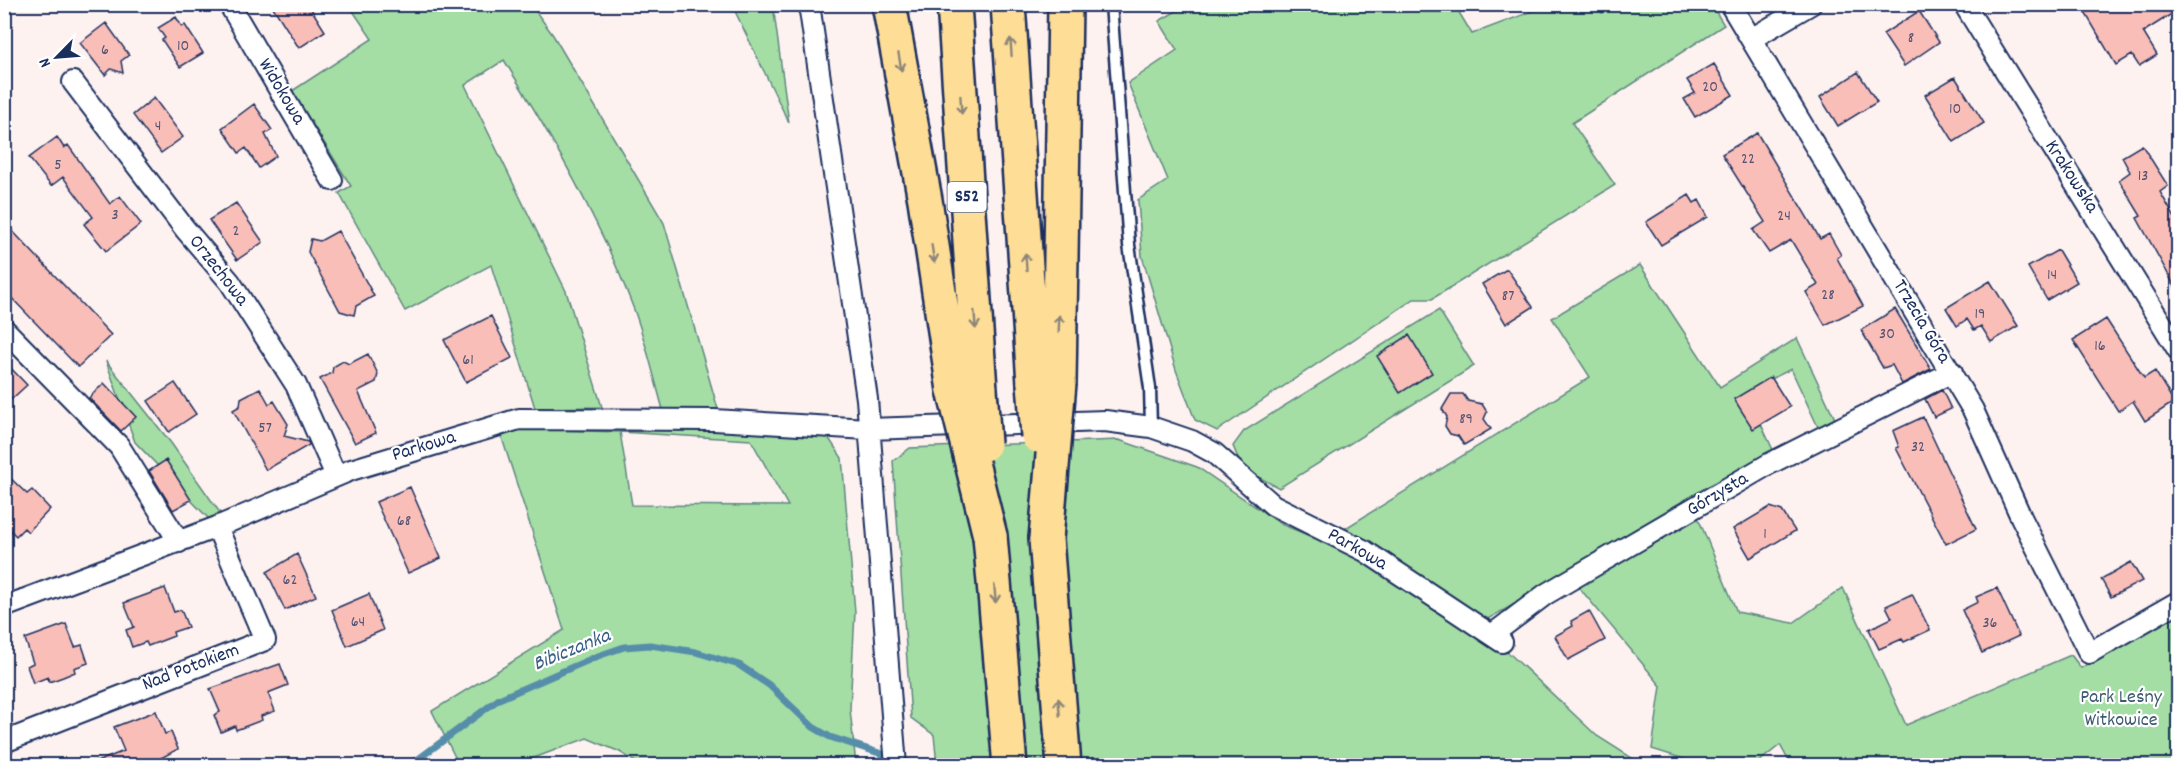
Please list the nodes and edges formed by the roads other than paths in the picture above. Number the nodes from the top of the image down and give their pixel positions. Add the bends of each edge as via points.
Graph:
1 (229, 4) edge
2 (809, 4) edge
3 (889, 4) edge
4 (954, 4) edge
5 (1008, 4) edge
6 (1065, 4) edge
7 (1111, 4) edge
8 (1730, 4) edge
9 (1811, 4) edge
10 (1964, 4) edge
11 (1751, 39) junction
12 (73, 82) dead end
13 (332, 180) dead end
14 (4, 329) edge
15 (2178, 350) edge
16 (1952, 372) junction
17 (1046, 383) junction
18 (967, 390) junction
19 (1151, 428) junction
20 (868, 429) junction
21 (336, 476) junction
22 (217, 527) junction
23 (179, 542) junction
24 (2178, 602) edge
25 (4, 607) edge
26 (1497, 638) joint
27 (4, 742) edge
28 (896, 765) edge
29 (1010, 765) edge
30 (1064, 765) edge

1 - 13 street, Widokowa
2 - 20 street via 867,399
3 -> 18 highway via 925,200
4 -> 18 highway, S52
17 -> 5 highway
17 -> 6 highway
7 - 19 lane via 1130,255 1150,388
8 - 11 street, Trzecia Góra
9 - 11 street
10 - 15 street, Krakowska
11 - 16 street, Trzecia Góra
12 - 21 street, Orzechowa via 184,229 230,282 296,385
14 - 23 street via 119,446
16 - 24 street, Trzecia Góra via 2089,653
16 - 26 street, Górzysta via 1769,464 1546,594
30 -> 17 highway, bridge via 1046,539
18 -> 29 highway, bridge via 990,536
19 - 20 street, Parkowa via 1105,421
19 - 26 street, Parkowa via 1192,441 1214,453 1273,505 1365,551
20 - 21 street, Parkowa via 714,420 519,419
20 - 28 street
21 - 22 street, Parkowa
22 - 23 street, Parkowa
22 - 27 street, Nad Potokiem via 265,640
23 - 25 street, Parkowa

